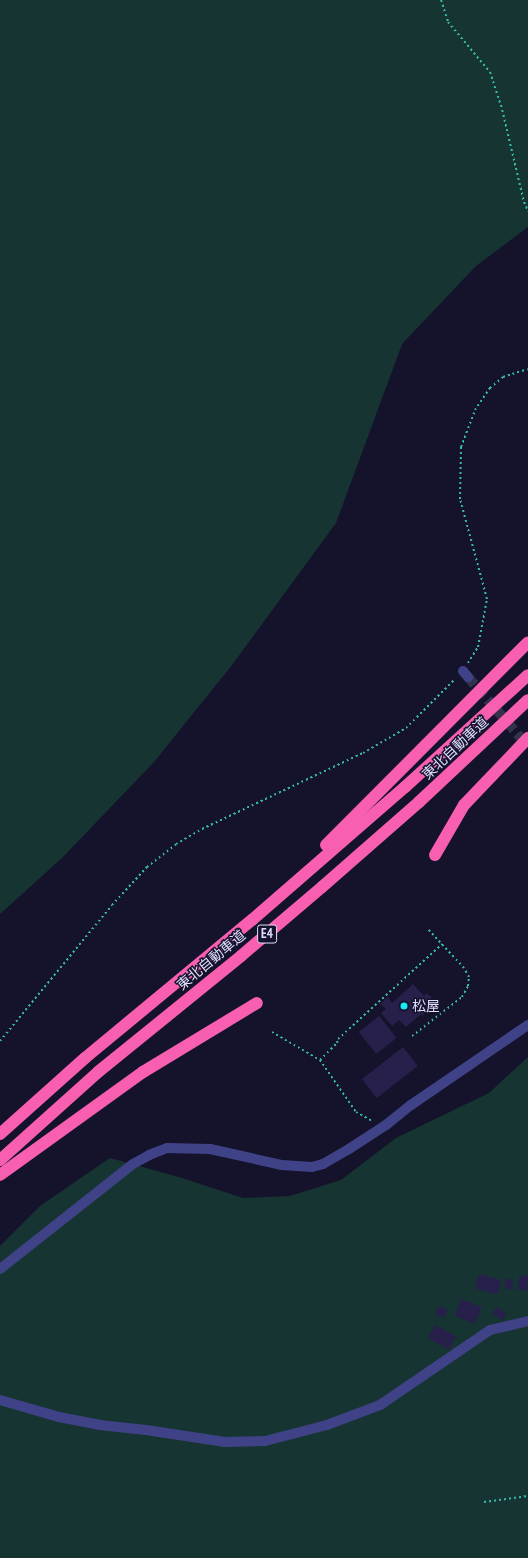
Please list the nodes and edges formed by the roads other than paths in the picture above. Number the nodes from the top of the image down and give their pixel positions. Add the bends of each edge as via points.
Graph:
1 (528, 642) edge
2 (528, 675) edge
3 (528, 700) edge
4 (528, 738) edge
5 (435, 855) dead end
6 (252, 920) junction
7 (257, 1003) dead end
8 (528, 1025) edge
9 (0, 1134) edge
10 (0, 1160) edge
11 (0, 1174) edge
12 (0, 1269) edge
13 (528, 1321) edge
14 (0, 1400) edge

1 - 6 highway
2 - 6 highway, 東北自動車道 / E4
3 - 10 highway, 東北自動車道 / E4 via 419,802 322,887 98,1072
4 - 5 highway via 464,806
6 - 9 highway, 東北自動車道 / E4 via 85,1058
7 - 11 highway via 143,1072
8 - 12 street via 384,1126 322,1164 312,1167 282,1165 210,1150 161,1150 133,1164
13 - 14 street via 490,1330 380,1405 327,1426 265,1441 225,1442 100,1425 59,1417

